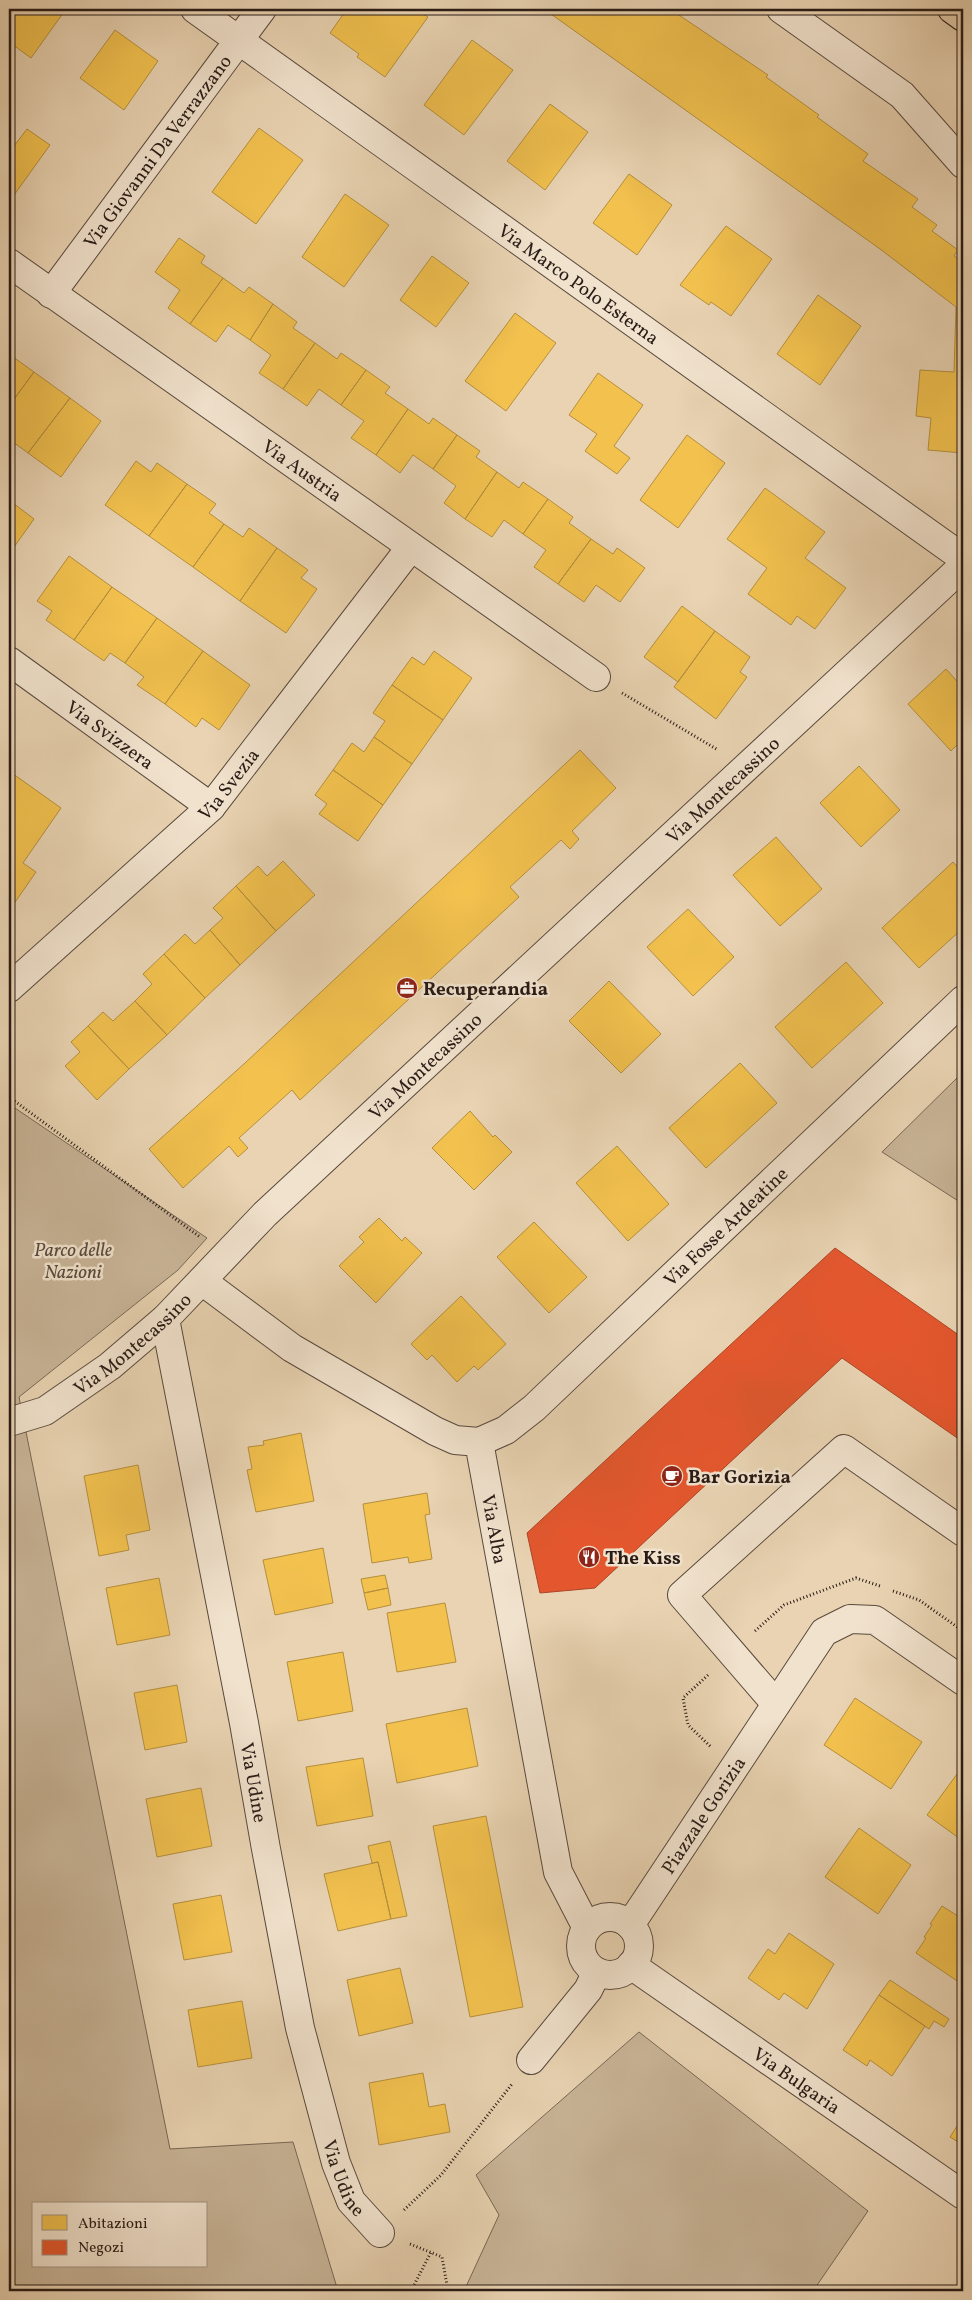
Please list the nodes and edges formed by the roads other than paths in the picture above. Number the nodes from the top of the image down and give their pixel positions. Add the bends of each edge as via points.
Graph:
1 (195, 9) edge
2 (262, 9) edge
3 (781, 9) edge
4 (952, 9) edge
5 (963, 17) edge
6 (238, 40) junction
7 (963, 164) edge
8 (9, 263) edge
9 (51, 294) junction
10 (411, 547) junction
11 (963, 558) edge
12 (963, 566) edge
13 (9, 661) edge
14 (596, 677) road end
15 (211, 807) junction
16 (9, 988) edge
17 (963, 1000) edge
18 (202, 1281) junction
19 (165, 1319) junction
20 (9, 1422) edge
21 (478, 1442) junction
22 (963, 1532) edge
23 (963, 1681) edge
24 (776, 1704) junction
25 (630, 1925) junction
26 (587, 1928) junction
27 (632, 1965) junction
28 (596, 1972) junction
29 (531, 2060) road end
30 (963, 2195) edge
31 (380, 2233) road end

1 - 6 street, Via Marco Polo Esterna
2 - 6 street, Via Giovanni Da Verrazzano
3 - 7 street via 902,95
4 - 5 main road
6 - 9 street, Via Giovanni Da Verrazzano
6 - 11 street, Via Marco Polo Esterna
8 - 9 street, Via Austria
9 - 10 street, Via Austria
10 - 14 street, Via Austria
10 - 15 street, Via Svezia
12 - 18 street, Via Montecassino via 265,1214
13 - 15 street, Via Svizzera
15 - 16 street, Via Svezia
17 - 21 street, Via Fosse Ardeatine via 534,1408 506,1430
18 - 19 street, Via Montecassino
18 - 21 street via 292,1348 435,1431 455,1440
19 - 20 street, Via Montecassino via 110,1366 45,1411
19 - 31 street, Via Udine via 300,2028 336,2163 351,2201
21 - 26 street, Via Alba via 558,1872
22 - 24 street via 844,1449 682,1595
23 - 24 street, Piazzale Gorizia via 875,1620 850,1619 824,1632
24 - 25 street, Piazzale Gorizia
25 - 26 street via 614,1918 604,1918
25 - 27 street via 638,1940
26 - 28 street via 581,1948 589,1966
27 - 28 street via 616,1974
27 - 30 street, Via Bulgaria
28 - 29 street via 588,1990

